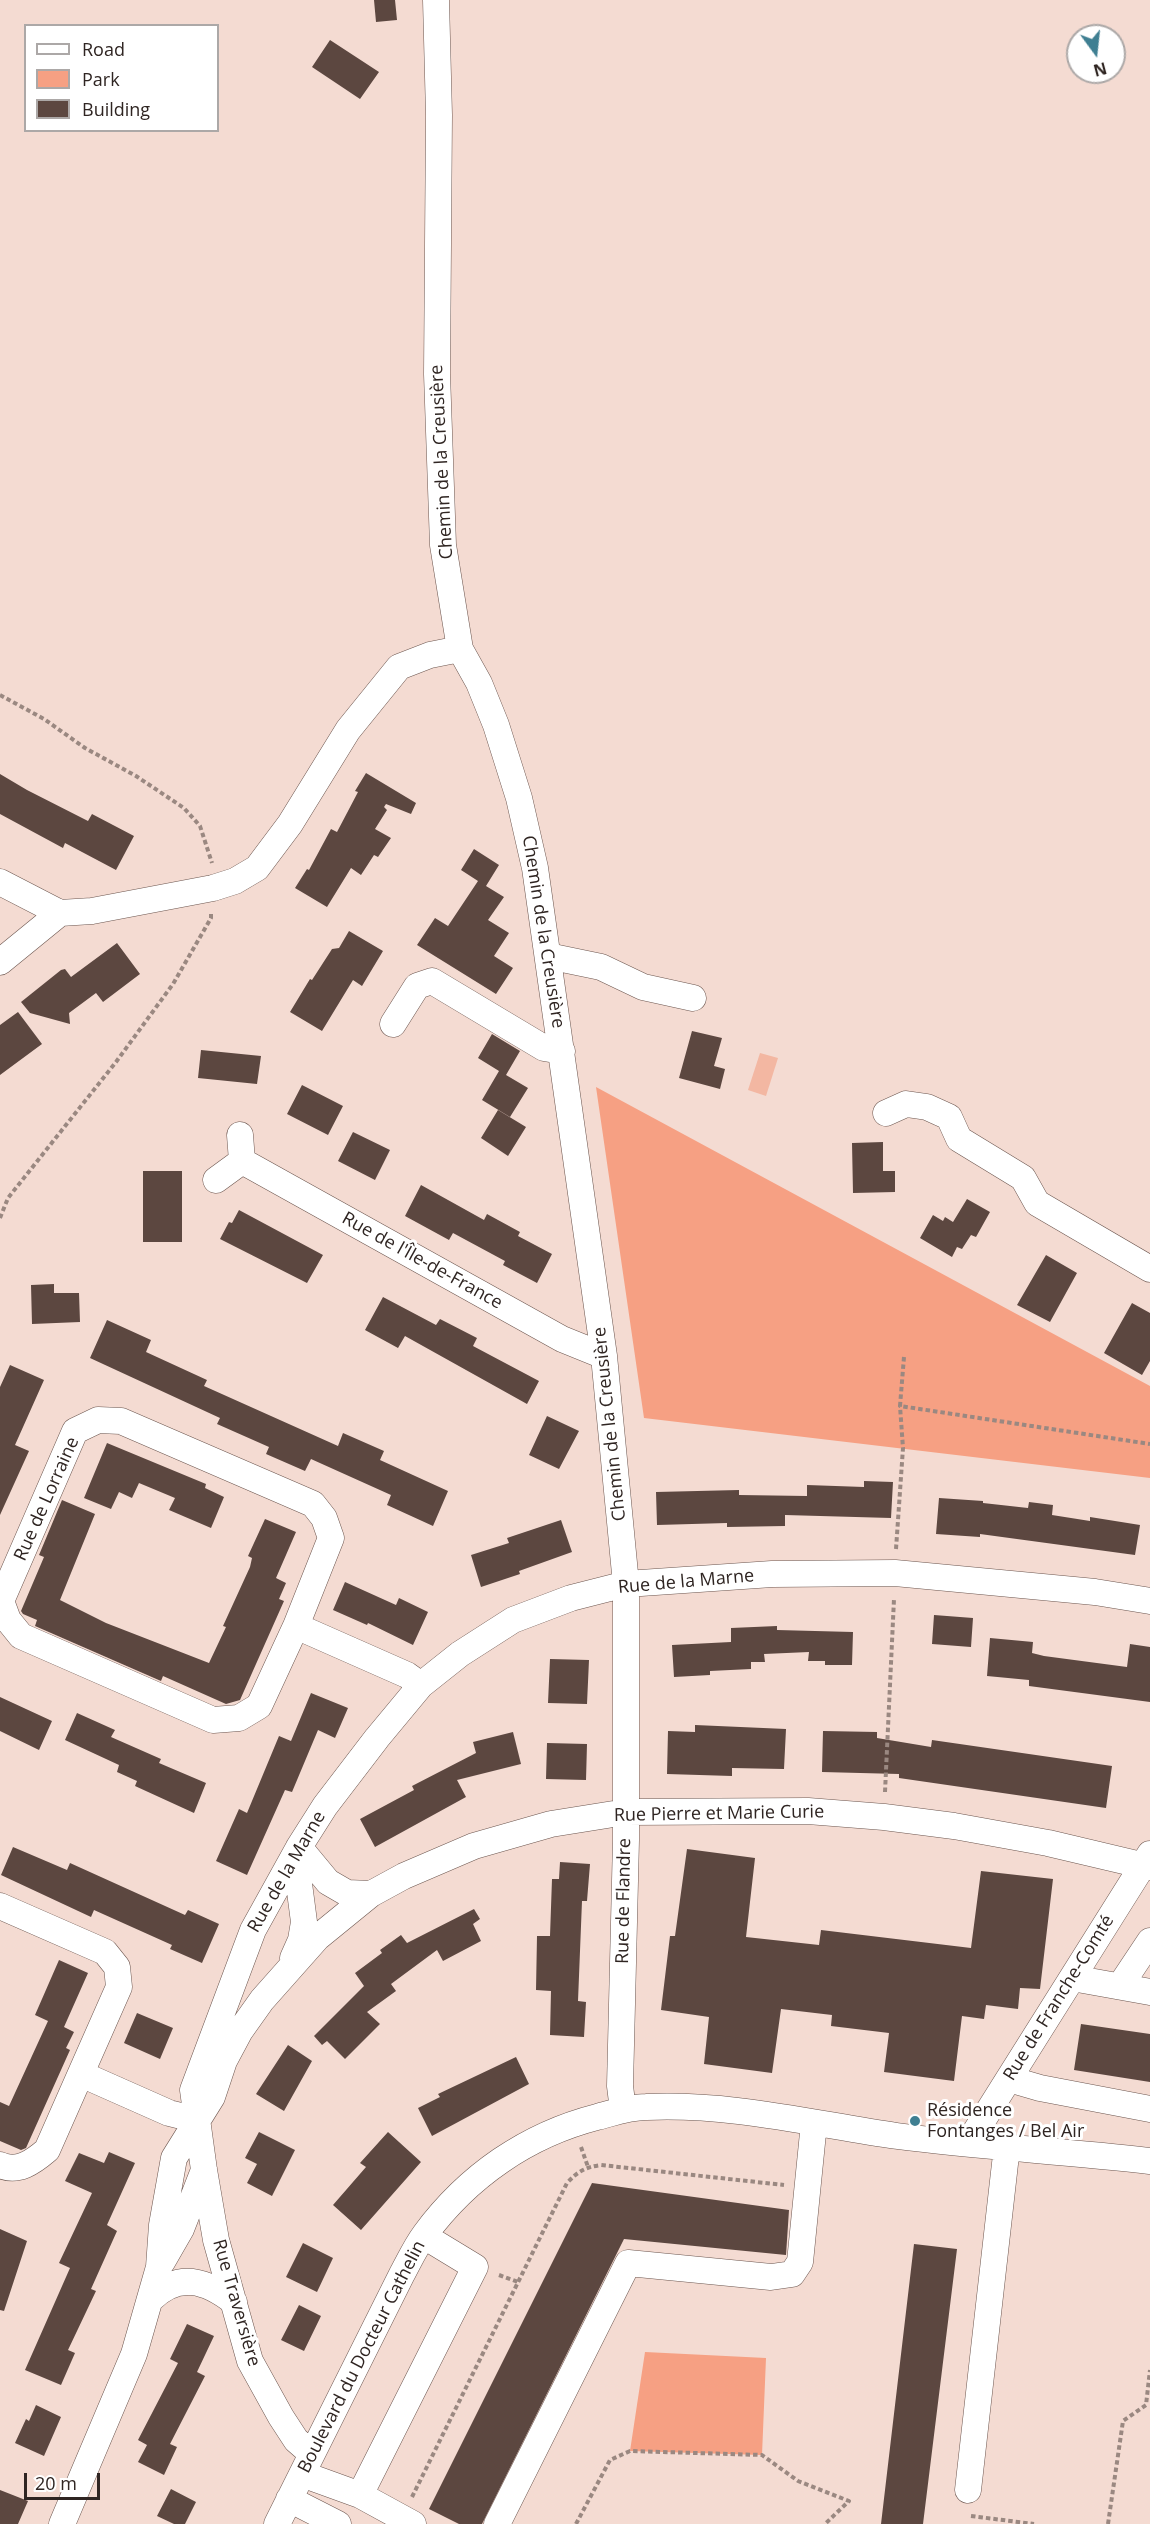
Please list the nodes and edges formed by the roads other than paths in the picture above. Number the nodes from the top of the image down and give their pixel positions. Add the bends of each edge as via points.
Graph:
1 (436, 0) edge
2 (460, 649) junction
3 (0, 882) edge
4 (60, 913) junction
5 (548, 956) junction
6 (0, 962) edge
7 (693, 998) dead end
8 (393, 1024) dead end
9 (562, 1051) junction
10 (886, 1113) dead end
11 (240, 1135) dead end
12 (242, 1161) junction
13 (216, 1180) dead end
14 (1150, 1269) edge
15 (604, 1356) junction
16 (626, 1584) junction
17 (1150, 1601) edge
18 (4, 1621) edge
19 (296, 1626) junction
20 (421, 1685) junction
21 (626, 1812) junction
22 (299, 1847) junction
23 (1148, 1862) edge
24 (359, 1893) junction
25 (270, 1900) junction
26 (301, 1901) junction
27 (0, 1906) edge
28 (1150, 1941) edge
29 (289, 1967) junction
30 (1072, 1978) junction
31 (1119, 1986) junction
32 (1150, 1992) edge
33 (81, 2074) junction
34 (1009, 2079) junction
35 (1150, 2109) edge
36 (623, 2110) junction
37 (197, 2120) junction
38 (814, 2123) junction
39 (969, 2142) junction
40 (1007, 2146) junction
41 (1150, 2161) edge
42 (0, 2165) edge
43 (204, 2170) junction
44 (424, 2236) junction
45 (159, 2267) junction
46 (151, 2299) junction
47 (234, 2302) junction
48 (307, 2464) junction
49 (968, 2490) dead end
50 (360, 2495) junction
51 (289, 2499) junction
52 (62, 2524) edge
53 (277, 2524) edge
54 (339, 2524) edge
55 (413, 2524) edge
56 (497, 2524) edge

1 - 2 street, Chemin de la Creusière via 437,374 442,534
2 - 4 street via 399,667 348,730 290,824 257,868 235,881 213,880 92,911
2 - 5 street, Chemin de la Creusière via 496,724 519,798 535,868
3 - 4 street
4 - 6 street
5 - 7 street via 601,967 643,987
5 - 9 street, Chemin de la Creusière
8 - 9 street, Chemin de la Creusière via 417,986 432,981 544,1048
9 - 15 street, Chemin de la Creusière
10 - 14 street via 906,1104 927,1107 949,1117 959,1139 1023,1178 1037,1203
11 - 12 street
12 - 13 street
12 - 15 street, Rue de l'Île-de-France via 562,1339
15 - 16 street, Chemin de la Creusière
16 - 17 street, Rue de la Marne via 772,1574 895,1573
16 - 20 street, Rue de la Marne via 571,1598 513,1620
16 - 21 street, Rue de Flandre
18 - 19 street, Rue de Lorraine via 21,1636 213,1720 239,1718 259,1706
18 - 19 street, Rue de Lorraine via 1,1601 75,1431 98,1420 122,1421 313,1504 324,1518 331,1538
19 - 20 street via 407,1675
20 - 22 street, Rue de la Marne via 376,1738
21 - 23 street, Rue Pierre et Marie Curie via 808,1811 884,1817
21 - 24 street, Rue Pierre et Marie Curie via 551,1824 474,1846
21 - 36 street, Rue de Flandre via 620,2086
22 - 24 street via 328,1882
22 - 25 street, Rue de la Marne
22 - 26 street
23 - 30 street, Rue de Franche-Comté
24 - 26 street
24 - 29 street, Rue Pierre et Marie Curie
25 - 26 street
25 - 37 street, Rue de la Marne via 253,1930 193,2090
26 - 29 street via 301,1940
27 - 33 street via 105,1952 117,1967 119,1987
28 - 31 street
29 - 37 street, Rue Pierre et Marie Curie via 240,2031 224,2061 212,2097
30 - 31 street
30 - 34 street, Rue de Franche-Comté
31 - 32 street
33 - 37 street via 169,2113
33 - 42 street via 47,2150 30,2164 8,2168
34 - 35 street
34 - 39 street, Rue de Franche-Comté
36 - 38 street, Boulevard du Docteur Cathelin via 696,2107
36 - 44 street, Boulevard du Docteur Cathelin via 573,2123 506,2156 450,2203
37 - 43 street, Rue Pierre et Marie Curie
37 - 45 street, Rue Pierre et Marie Curie via 174,2157
38 - 39 street, Boulevard du Docteur Cathelin
38 - 56 street via 800,2262 792,2274 771,2277 628,2263
39 - 40 street, Boulevard du Docteur Cathelin
40 - 41 street, Boulevard du Docteur Cathelin
40 - 49 street
43 - 45 street, Rue Pierre et Marie Curie via 181,2229
43 - 47 street, Rue Traversière via 216,2240
44 - 48 street, Boulevard du Docteur Cathelin
44 - 50 street via 475,2267
45 - 46 street, Rue Pierre et Marie Curie
46 - 47 street via 162,2288 194,2282 208,2284
46 - 52 street, Rue Pierre et Marie Curie via 134,2354
47 - 48 street, Rue Traversière via 250,2361
48 - 50 street
48 - 51 street, Boulevard du Docteur Cathelin
50 - 55 street
51 - 53 street, Boulevard du Docteur Cathelin
51 - 54 street

